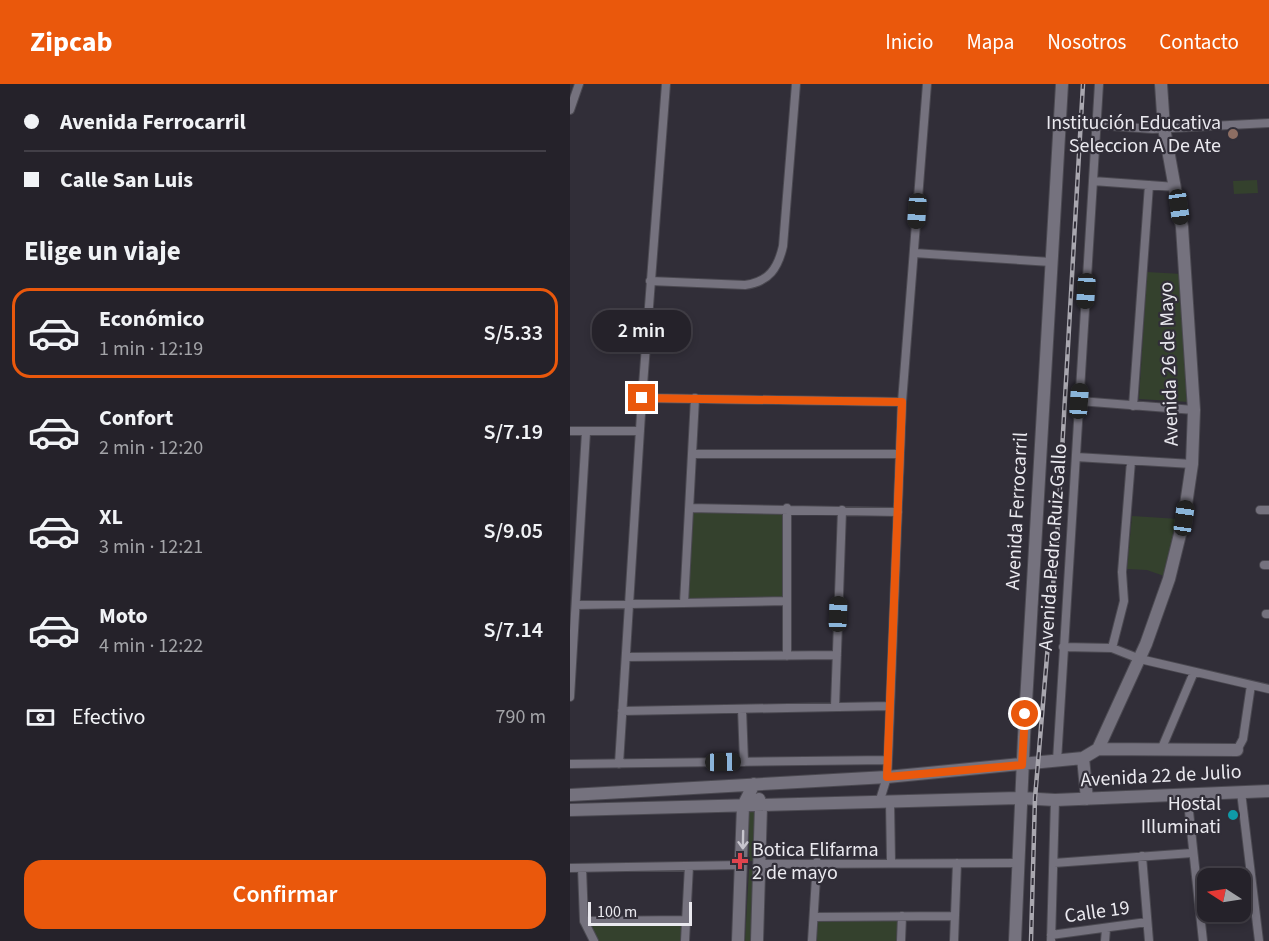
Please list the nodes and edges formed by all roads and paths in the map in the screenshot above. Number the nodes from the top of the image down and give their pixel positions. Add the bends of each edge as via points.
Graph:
1 (579, 84) edge
2 (666, 84) edge
3 (796, 84) edge
4 (927, 84) edge
5 (1062, 84) edge
6 (1099, 84) edge
7 (1161, 84) edge
8 (570, 110) edge
9 (1269, 123) edge
10 (1097, 125) junction
11 (1164, 128) junction
12 (1093, 182) junction
13 (1149, 185) junction
14 (1176, 187) junction
15 (914, 253) junction
16 (1051, 262) junction
17 (650, 281) junction
18 (642, 398) junction
19 (695, 398) junction
20 (1079, 401) junction
21 (902, 402) junction
22 (1133, 406) junction
23 (1194, 410) junction
24 (570, 431) edge
25 (640, 431) junction
26 (586, 432) junction
27 (692, 454) junction
28 (900, 454) junction
29 (1076, 457) junction
30 (1131, 461) junction
31 (1192, 464) junction
32 (689, 508) junction
33 (787, 508) junction
34 (842, 510) junction
35 (898, 512) junction
36 (786, 601) junction
37 (684, 603) junction
38 (629, 604) junction
39 (576, 605) junction
40 (1063, 647) junction
41 (1112, 648) junction
42 (837, 655) junction
43 (787, 656) junction
44 (626, 657) junction
45 (1140, 659) junction
46 (1194, 672) junction
47 (1251, 685) junction
48 (1269, 689) edge
49 (570, 697) edge
50 (890, 706) junction
51 (835, 707) junction
52 (742, 709) junction
53 (622, 711) junction
54 (1098, 749) junction
55 (1161, 750) junction
56 (1237, 750) joint
57 (1083, 758) junction
58 (888, 759) junction
59 (1057, 761) junction
60 (744, 762) junction
61 (570, 764) edge
62 (619, 764) junction
63 (1022, 765) junction
64 (887, 777) junction
65 (754, 784) junction
66 (1269, 791) edge
67 (1241, 792) junction
68 (1187, 793) junction
69 (570, 795) edge
70 (1021, 798) junction
71 (1087, 799) junction
72 (1056, 800) junction
73 (884, 802) junction
74 (743, 806) junction
75 (762, 806) junction
76 (570, 810) edge
77 (1192, 853) junction
78 (1142, 856) junction
79 (817, 862) junction
80 (891, 862) junction
81 (957, 863) junction
82 (1019, 863) junction
83 (1054, 863) junction
84 (761, 864) junction
85 (742, 865) junction
86 (689, 866) junction
87 (570, 868) edge
88 (582, 868) junction
89 (902, 916) junction
90 (955, 916) junction
91 (814, 917) junction
92 (686, 920) junction
93 (584, 921) junction
94 (1147, 922) junction
95 (1106, 929) junction
96 (1051, 938) edge
97 (594, 941) edge
98 (685, 941) edge
99 (738, 941) edge
100 (757, 941) edge
101 (812, 941) edge
102 (901, 941) edge
103 (954, 941) edge
104 (1016, 941) edge
105 (1105, 941) edge
106 (1149, 941) edge
107 (1203, 941) edge
108 (1259, 941) edge

1 - 8 street
2 - 17 street
3 - 17 street via 783,246 773,273 756,284 745,285
4 - 15 street
5 - 16 street, Avenida Ferrocarril
6 - 10 street, Avenida Pedro Ruiz Gallo
7 - 11 street, Avenida 26 de Mayo
9 - 11 street
10 - 11 street
10 - 12 street, Avenida Pedro Ruiz Gallo
11 - 14 street, Avenida 26 de Mayo
12 - 13 street
12 - 20 street, Avenida Pedro Ruiz Gallo
13 - 14 street
13 - 22 street
14 - 23 street, Avenida 26 de Mayo
15 - 16 street
15 - 21 street
16 - 63 street, Avenida Ferrocarril
17 - 18 street
18 - 19 street
18 - 25 street
19 - 21 street
19 - 27 street
20 - 22 street
20 - 29 street, Avenida Pedro Ruiz Gallo
21 - 28 street
22 - 23 street
23 - 31 street, Avenida 26 de Mayo
24 - 26 street
25 - 26 street
25 - 38 street
26 - 39 street
27 - 28 street
27 - 32 street
28 - 35 street
29 - 30 street
29 - 40 street, Avenida Pedro Ruiz Gallo
30 - 31 street
30 - 41 street via 1122,572 1124,601
31 - 45 street, Avenida 26 de Mayo via 1169,579
32 - 33 street
32 - 37 street
33 - 34 street
33 - 36 street
34 - 35 street
34 - 42 street
35 - 50 street
36 - 37 street
36 - 43 street
37 - 38 street
38 - 39 street
38 - 44 street
39 - 49 street
40 - 41 street
40 - 59 street, Avenida Pedro Ruiz Gallo
41 - 45 street
42 - 43 street
42 - 51 street
43 - 44 street
44 - 53 street
45 - 46 street
45 - 54 street, Avenida 26 de Mayo
46 - 47 street
46 - 55 street
47 - 48 street
47 - 56 street via 1243,739
50 - 51 street
50 - 58 street
51 - 52 street
52 - 53 street
52 - 60 street
53 - 62 street
54 - 55 street
54 - 57 street
55 - 56 street
57 - 59 street
57 - 71 street
58 - 60 street
58 - 64 street
59 - 63 street
60 - 62 street
61 - 62 street
63 - 64 street
63 - 70 street, Avenida Ferrocarril
64 - 65 street
64 - 73 street
65 - 69 street
65 - 74 street
65 - 75 street
66 - 67 street, Avenida 22 de Julio
67 - 68 street, Avenida 22 de Julio
67 - 108 street
68 - 71 street, Avenida 22 de Julio
68 - 77 street
70 - 72 street, Avenida 22 de Julio
70 - 73 street, Avenida 22 de Julio
70 - 82 street, Avenida Ferrocarril
71 - 72 street, Avenida 22 de Julio
72 - 83 street
73 - 75 street, Avenida 22 de Julio
73 - 80 street
74 - 75 street, Avenida 22 de Julio
74 - 76 street, Avenida 22 de Julio
74 -> 85 street
75 - 84 street
77 - 78 street
77 - 107 street
78 - 83 street
78 - 94 street
79 - 80 street
79 - 84 street
79 - 91 street
80 - 81 street
81 - 82 street
81 - 90 street
82 - 104 street, Avenida Ferrocarril
83 - 96 street
84 - 100 street
85 - 86 street
85 - 99 street
86 - 88 street
86 - 92 street
87 - 88 street
88 - 93 street
89 - 90 street
89 - 91 street
89 - 102 street
90 - 103 street
91 - 101 street
92 - 93 street
92 - 98 street
93 - 97 street
94 - 95 street, Calle 19
94 - 106 street
95 - 96 street, Calle 19
95 - 105 street

